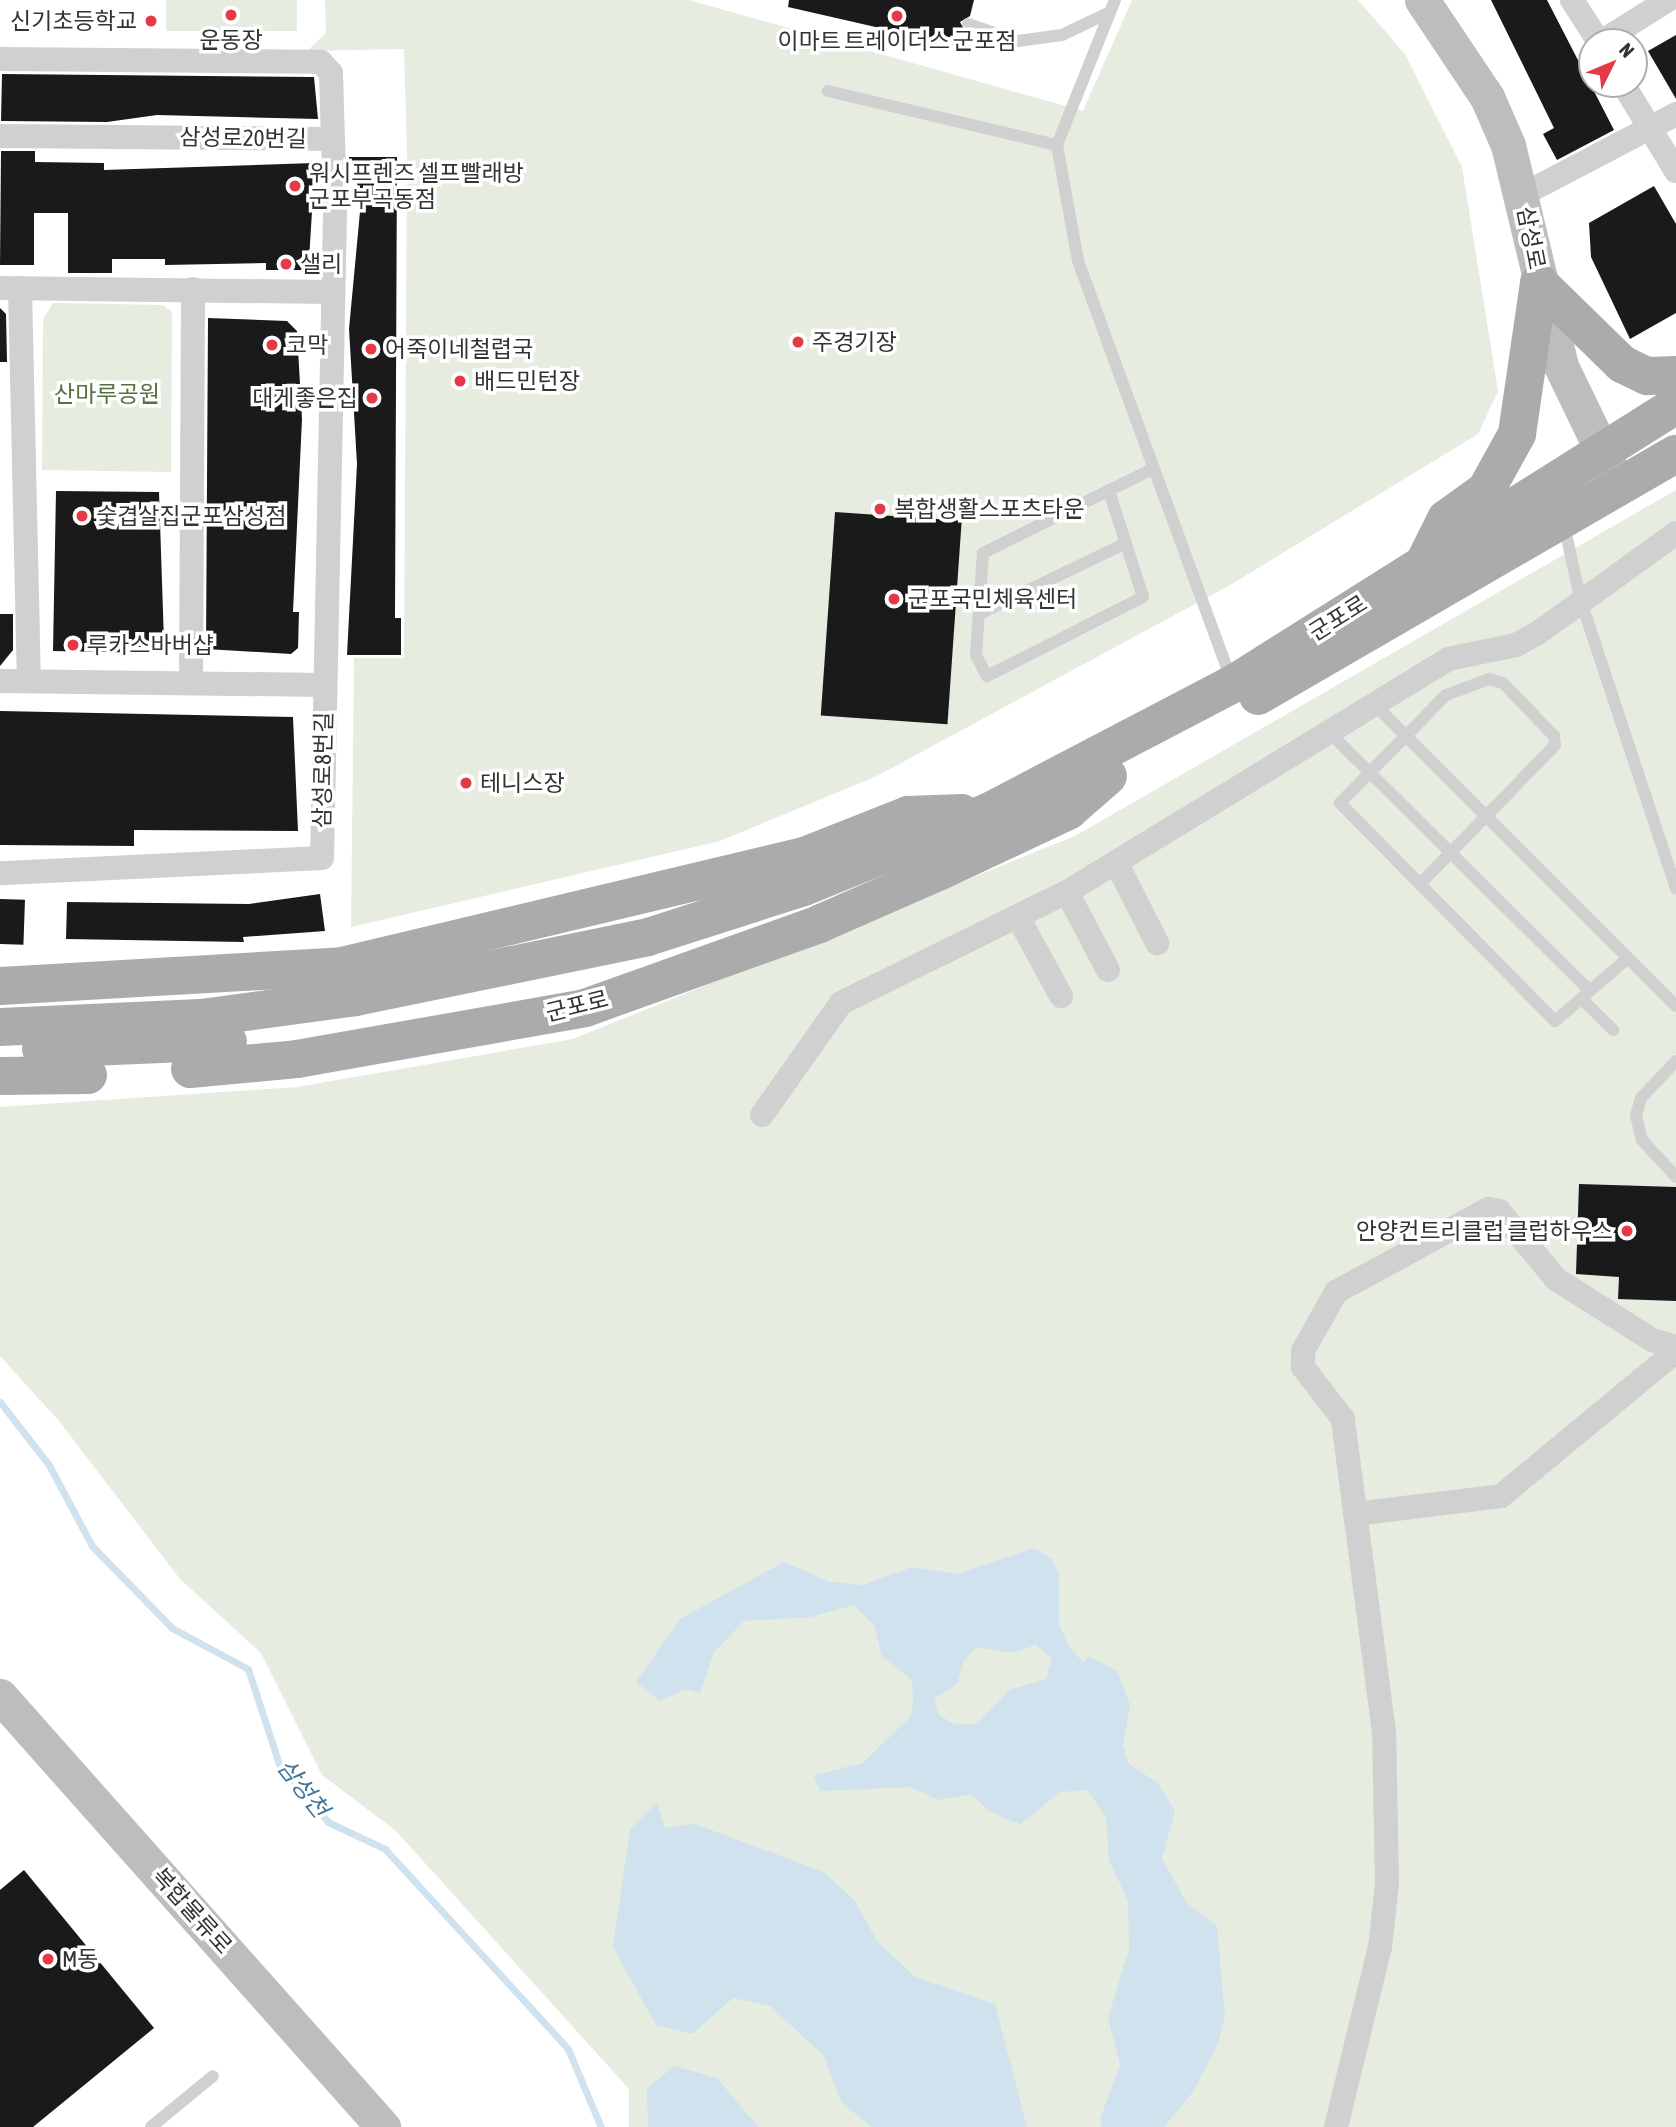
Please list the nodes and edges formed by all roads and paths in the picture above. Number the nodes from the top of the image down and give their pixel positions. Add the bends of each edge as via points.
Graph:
1 (1422, 0) edge
2 (1572, 0) edge
3 (1668, 0) edge
4 (1112, 6) edge
5 (968, 24) dead end
6 (1591, 28) edge
7 (1623, 28) edge
8 (0, 59) edge
9 (828, 90) dead end
10 (1631, 98) edge
11 (1676, 114) edge
12 (1649, 129) junction
13 (0, 135) edge
14 (333, 139) junction
15 (1057, 145) junction
16 (1676, 171) edge
17 (1522, 195) junction
18 (1539, 284) junction
19 (10, 288) edge
20 (193, 289) junction
21 (331, 292) junction
22 (1676, 375) edge
23 (1676, 405) edge
24 (1601, 452) junction
25 (1676, 454) edge
26 (1150, 470) junction
27 (1619, 486) junction
28 (1109, 491) junction
29 (1558, 502) junction
30 (1676, 533) edge
31 (1126, 543) junction
32 (1406, 577) junction
33 (1580, 598) junction
34 (979, 614) junction
35 (1300, 673) junction
36 (0, 681) edge
37 (29, 681) junction
38 (191, 683) junction
39 (1233, 684) junction
40 (325, 685) junction
41 (1374, 704) junction
42 (1329, 732) junction
43 (1405, 733) junction
44 (1369, 768) junction
45 (1108, 776) junction
46 (988, 812) junction
47 (1491, 814) junction
48 (1450, 849) junction
49 (1117, 864) junction
50 (0, 873) edge
51 (1420, 883) junction
52 (1676, 889) edge
53 (1067, 892) junction
54 (1018, 917) junction
55 (1157, 943) dead end
56 (1628, 958) junction
57 (1108, 970) dead end
58 (0, 986) edge
59 (1586, 995) junction
60 (1061, 996) dead end
61 (1676, 1006) edge
62 (0, 1027) edge
63 (1614, 1030) dead end
64 (0, 1049) edge
65 (1676, 1061) edge
66 (0, 1076) edge
67 (762, 1115) dead end
68 (1676, 1177) edge
69 (1676, 1349) edge
70 (1355, 1514) junction
71 (0, 1696) edge
72 (213, 2076) dead end
73 (151, 2127) edge
74 (383, 2127) edge
75 (1336, 2127) edge

1 - 17 main road, 삼성로 via 1487,97
2 - 6 street
3 - 7 street
4 - 5 lane via 1062,35 1018,41
4 - 15 lane
8 - 14 street via 321,62 331,73
9 - 15 lane
10 - 12 street
11 - 12 street
12 - 16 street
12 - 17 street
13 - 14 street, 삼성로20번길
14 - 21 street, 삼성로20번길
15 - 26 lane via 1078,261
17 - 18 main road, 삼성로
18 - 22 main road via 1622,365 1647,376
18 - 24 main road, 삼성로 via 1561,366
18 - 32 main road via 1517,434 1486,490 1446,519
19 - 20 street
19 - 37 street
20 - 21 street
20 - 38 street
21 - 40 street, 삼성로20번길
23 - 24 main road, 군포로
24 - 27 main road, 삼성로
24 - 29 main road, 군포로
25 - 27 main road, 군포로
26 - 28 lane
26 - 39 lane
27 - 29 main road, 군포로
28 - 31 lane
28 - 34 lane via 982,553
29 - 32 main road, 군포로
29 - 33 lane
29 - 35 main road, 군포로
30 - 33 street
31 - 34 lane
31 - 34 lane via 1143,597 987,676 976,655
32 - 35 main road via 1394,598 1311,651
32 - 39 main road, 군포로
33 - 41 street via 1517,645 1460,654
33 - 52 lane
35 - 45 main road, 군포로
36 - 37 street, 삼성로8번길
37 - 38 street, 삼성로8번길
38 - 40 street, 삼성로8번길
39 - 46 main road, 군포로
40 - 50 street, 삼성로8번길 via 322,858
41 - 42 street
41 - 43 lane
42 - 44 lane
42 - 49 street
43 - 44 lane
43 - 47 lane
43 - 47 lane via 1446,695 1489,679 1503,683 1554,736 1555,745
44 - 48 lane
44 - 51 lane via 1340,803
45 - 64 main road, 군포로 via 943,855 637,959 455,1001 204,1045
45 - 66 main road, 군포로 via 1068,811 902,888 585,1008 297,1059 123,1075
46 - 58 main road, 군포로 via 908,815 795,858 342,966
46 - 62 main road, 군포로 via 804,887 595,948 356,997 201,1018
47 - 48 lane
47 - 56 lane
48 - 51 lane
48 - 59 lane
49 - 53 street
49 - 55 street
51 - 59 lane via 1555,1021
53 - 54 street
53 - 57 street
54 - 60 street
54 - 67 street via 841,1003
56 - 59 lane
56 - 61 lane
59 - 63 lane
65 - 68 lane via 1641,1098 1636,1115 1642,1140
69 - 70 street via 1501,1496
69 - 70 street via 1653,1340 1556,1279 1499,1211 1470,1216 1336,1292 1303,1350 1303,1367 1343,1419
70 - 75 street via 1380,1679 1387,1884 1369,2003
71 - 74 main road, 복합물류로
72 - 73 lane

